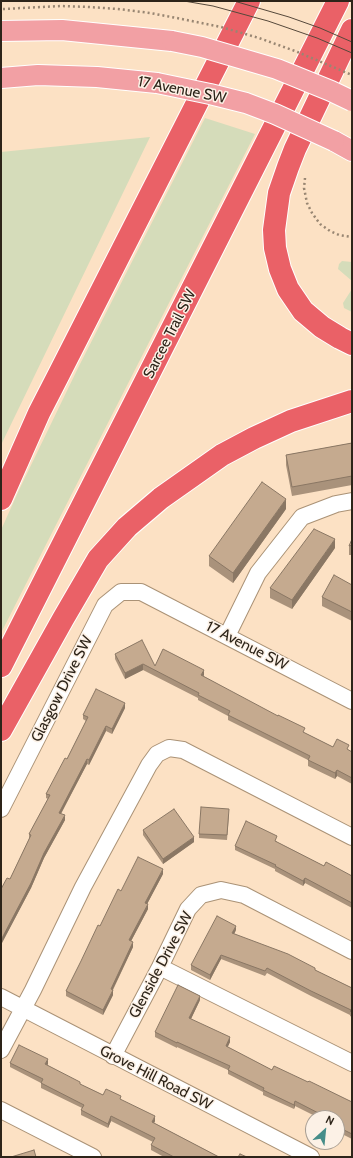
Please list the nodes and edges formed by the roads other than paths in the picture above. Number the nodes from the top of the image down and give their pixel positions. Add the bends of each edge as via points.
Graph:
1 (249, 1) edge
2 (338, 1) edge
3 (352, 30) edge
4 (1, 31) edge
5 (1, 78) edge
6 (352, 101) edge
7 (352, 152) edge
8 (352, 344) edge
9 (352, 401) edge
10 (1, 499) edge
11 (352, 501) edge
12 (141, 592) joint
13 (227, 636) junction
14 (1, 666) edge
15 (352, 701) edge
16 (1, 730) edge
17 (1, 809) edge
18 (352, 837) edge
19 (352, 951) edge
20 (160, 967) junction
21 (1, 998) edge
22 (23, 1009) junction
23 (1, 1050) edge
24 (113, 1056) junction
25 (352, 1063) edge
26 (1, 1110) edge
27 (93, 1157) edge
28 (311, 1157) edge

1 - 10 highway via 39,413
2 - 14 highway, Sarcee Trail SW
3 - 8 highway via 295,149 280,193 274,230 280,269 288,289 303,311 322,327
4 - 6 main road, bridge via 62,30 172,41 277,68
5 - 7 main road, 17 Avenue SW, bridge via 38,75 97,77 157,83 210,94 275,114
9 - 16 highway via 291,421 222,455 161,498 127,527 98,560
11 - 13 street via 336,504 302,517 258,573
12 - 13 street, 17 Avenue SW
12 - 17 street, Glasgow Drive SW via 122,592 105,604
13 - 15 street, 17 Avenue SW
18 - 22 street via 183,750 169,748 157,754 83,887
19 - 20 street, Glenside Drive SW via 244,895 222,890 201,895 188,909
20 - 24 street, Glenside Drive SW
20 - 25 street
21 - 22 street, Grove Hill Road SW
22 - 23 street
22 - 24 street, Grove Hill Road SW
24 - 28 street, Grove Hill Road SW
26 - 27 street

